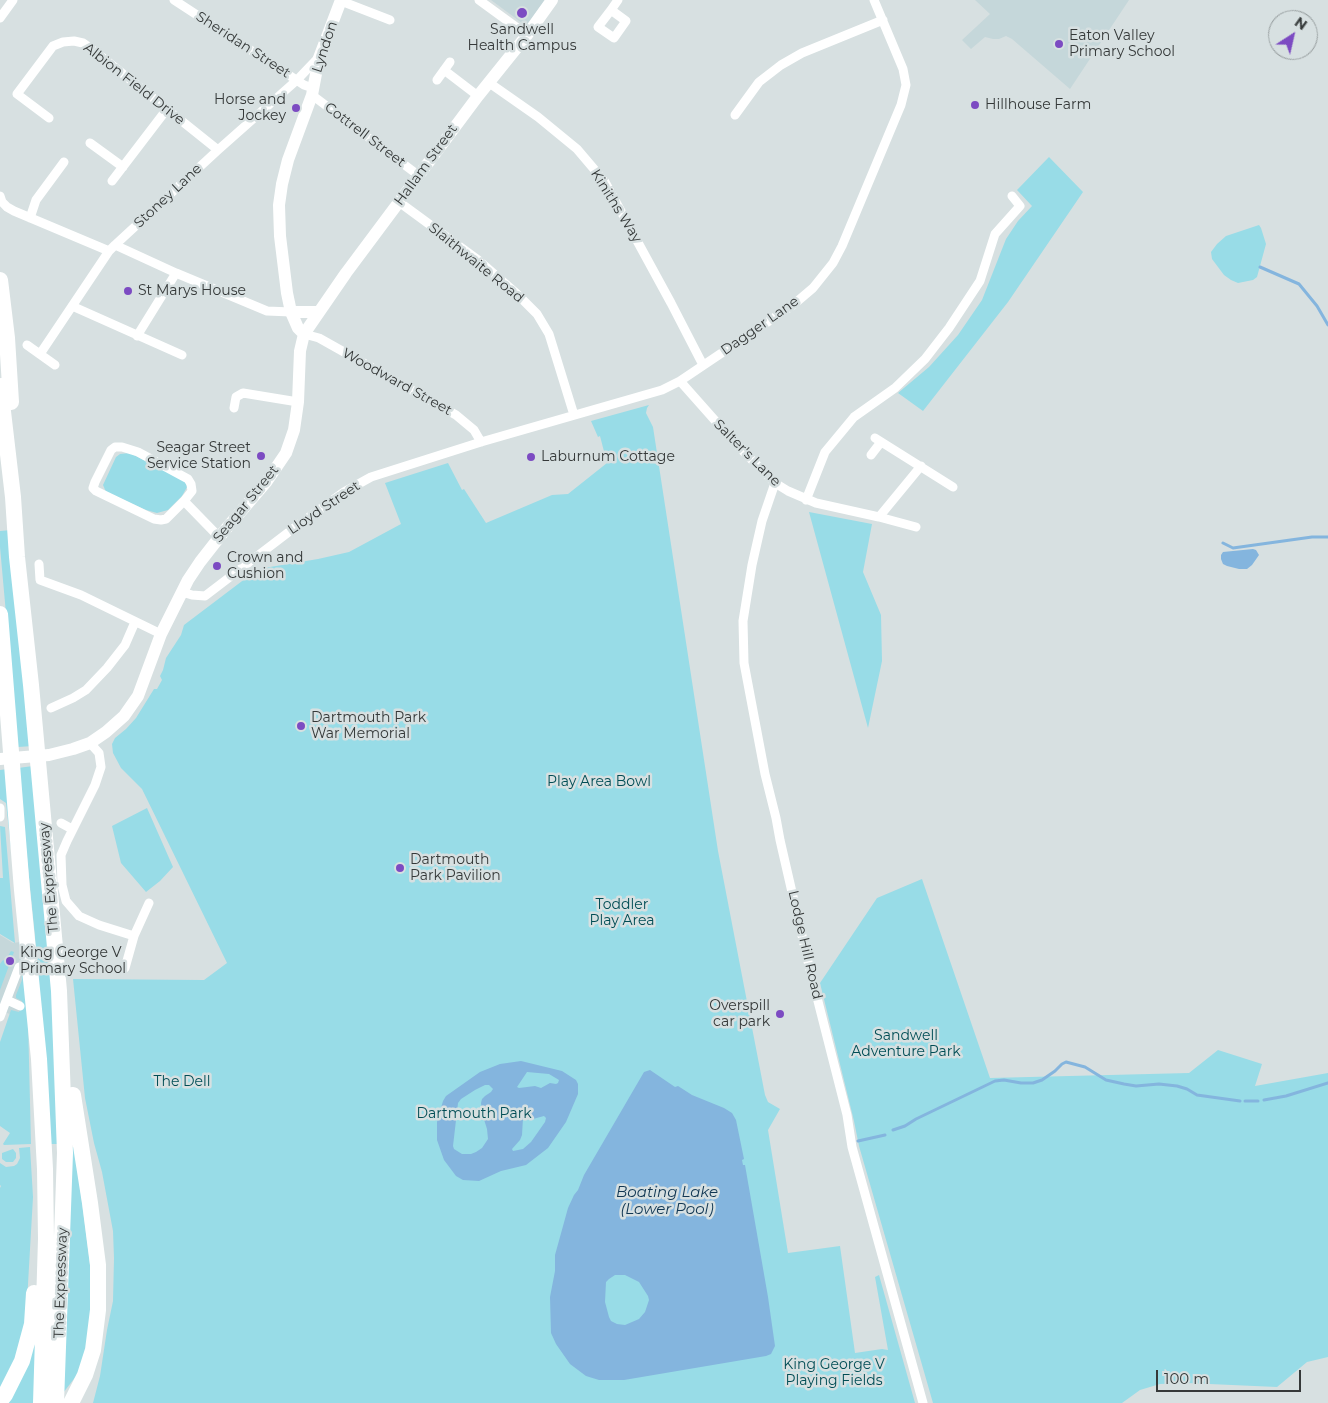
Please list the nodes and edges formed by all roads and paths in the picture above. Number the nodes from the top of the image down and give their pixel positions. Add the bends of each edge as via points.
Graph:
1 (13, 0) edge
2 (174, 0) edge
3 (479, 0) edge
4 (552, 0) edge
5 (618, 0) edge
6 (874, 0) edge
7 (341, 1) edge
8 (611, 10) dead end
9 (0, 18) edge
10 (390, 20) dead end
11 (883, 20) junction
12 (527, 35) junction
13 (319, 58) junction
14 (450, 62) dead end
15 (444, 70) junction
16 (297, 80) junction
17 (437, 80) dead end
18 (488, 82) junction
19 (312, 91) junction
20 (478, 96) junction
21 (166, 110) junction
22 (734, 115) dead end
23 (49, 118) dead end
24 (90, 143) dead end
25 (218, 150) junction
26 (64, 167) dead end
27 (123, 167) junction
28 (418, 175) junction
29 (112, 181) dead end
30 (0, 196) edge
31 (1012, 196) dead end
32 (399, 202) junction
33 (30, 218) junction
34 (112, 248) junction
35 (176, 273) junction
36 (0, 280) edge
37 (72, 306) junction
38 (291, 312) junction
39 (319, 312) junction
40 (304, 334) junction
41 (137, 336) junction
42 (27, 345) dead end
43 (40, 354) junction
44 (182, 355) dead end
45 (55, 365) dead end
46 (703, 365) junction
47 (680, 381) junction
48 (0, 386) edge
49 (298, 402) junction
50 (234, 408) dead end
51 (574, 415) junction
52 (481, 442) junction
53 (871, 455) dead end
54 (921, 466) junction
55 (775, 483) junction
56 (953, 487) dead end
57 (13, 497) junction
58 (806, 500) junction
59 (184, 501) junction
60 (879, 518) junction
61 (916, 527) dead end
62 (219, 537) junction
63 (39, 564) dead end
64 (182, 592) junction
65 (0, 614) edge
66 (135, 622) junction
67 (161, 634) junction
68 (52, 708) dead end
69 (90, 743) junction
70 (1, 759) edge
71 (0, 808) edge
72 (0, 817) edge
73 (61, 824) dead end
74 (72, 829) junction
75 (149, 903) dead end
76 (134, 936) junction
77 (19, 967) dead end
78 (125, 968) dead end
79 (59, 991) junction
80 (7, 1000) junction
81 (20, 1006) dead end
82 (0, 1017) edge
83 (39, 1060) junction
84 (0, 1401) edge
85 (41, 1403) edge
86 (56, 1403) edge
87 (71, 1403) edge
88 (923, 1403) edge

1 - 9 street
2 - 16 street, Sheridan Street
3 - 12 street
4 - 12 street, Hallam Street
5 - 8 street
6 - 11 street, Dagger Lane
7 - 10 street
7 - 13 street, Lyndon
11 - 22 street via 802,52 781,65 760,82
11 - 46 street, Dagger Lane via 903,69 906,85 902,105 834,263 793,305
12 - 18 street, Hallam Street
13 - 16 street, Stoney Lane
13 - 19 street, Lyndon
14 - 15 street
15 - 17 street
15 - 20 street
16 - 19 street, Sheridan Street
16 - 25 street, Stoney Lane
18 - 20 street, Hallam Street
18 - 46 street, Kiniths Way via 577,149 605,182
19 - 28 street, Cottrell Street
19 - 38 street, Lyndon via 288,160 279,205
20 - 28 street, Hallam Street
21 - 23 street, Albion Field Drive via 97,53 74,41 53,46 17,94
21 - 25 street, Albion Field Drive
21 - 27 street
24 - 27 street
25 - 34 street, Stoney Lane
26 - 33 street via 36,200
27 - 29 street
28 - 32 street, Hallam Street
30 - 33 street via 7,207
31 - 58 street via 1020,206 996,234 980,280 949,328 925,359 895,388 854,418 825,452
32 - 39 street, Hallam Street
32 - 51 street, Slaithwaite Road via 478,260 537,314 549,334
33 - 34 street
34 - 35 street
34 - 37 street, Stoney Lane
35 - 38 street via 267,312
35 - 41 street
36 - 57 highway via 8,348
37 - 41 street
37 - 43 street, Stoney Lane
38 - 39 street
38 - 40 street, Lyndon
39 - 40 street, Hallam Street
40 - 49 street, Seagar Street
40 - 52 street, Woodward Street via 319,338 456,415 474,430
41 - 44 street
42 - 43 street
43 - 45 street
46 - 47 street, Dagger Lane
47 - 51 street, Dagger Lane via 662,390
47 - 55 street, Salter's Lane
48 - 57 highway, The Expressway
49 - 50 street via 243,393 236,397
49 - 62 street, Seagar Street via 294,430 281,462
51 - 52 street, Dagger Lane
52 - 64 street, Lloyd Street via 372,477 337,497 205,596
53 - 54 street via 878,440
54 - 56 street
54 - 60 street
55 - 58 street, Salter's Lane
55 - 88 street, Lodge Hill Road via 752,565 743,620 744,663 765,774 858,1173
57 - 79 highway, The Expressway
58 - 60 street, Salter's Lane
59 - 59 street via 192,491 188,479 138,452 116,447 111,450 93,488 154,519 166,519
59 - 62 street
60 - 61 street, Salter's Lane
62 - 64 street, Seagar Street
63 - 66 street via 40,584 81,595
64 - 67 street, Seagar Street
65 - 83 highway, The Expressway
66 - 67 street
66 - 68 street via 125,645 108,668 86,690
67 - 69 street, Seagar Street via 138,696 124,716
69 - 70 street, Seagar Street via 49,755
69 - 74 street via 99,752 101,767
71 - 72 street
73 - 74 street
74 - 76 street via 61,855 66,901 79,916
75 - 76 street
76 - 78 street
77 - 80 street
79 - 86 highway, The Expressway via 65,1153
79 - 87 highway via 98,1265 98,1310 93,1350 85,1376
80 - 81 street
80 - 82 street
83 - 84 highway via 32,1324 22,1361
83 - 85 highway, The Expressway via 46,1169

